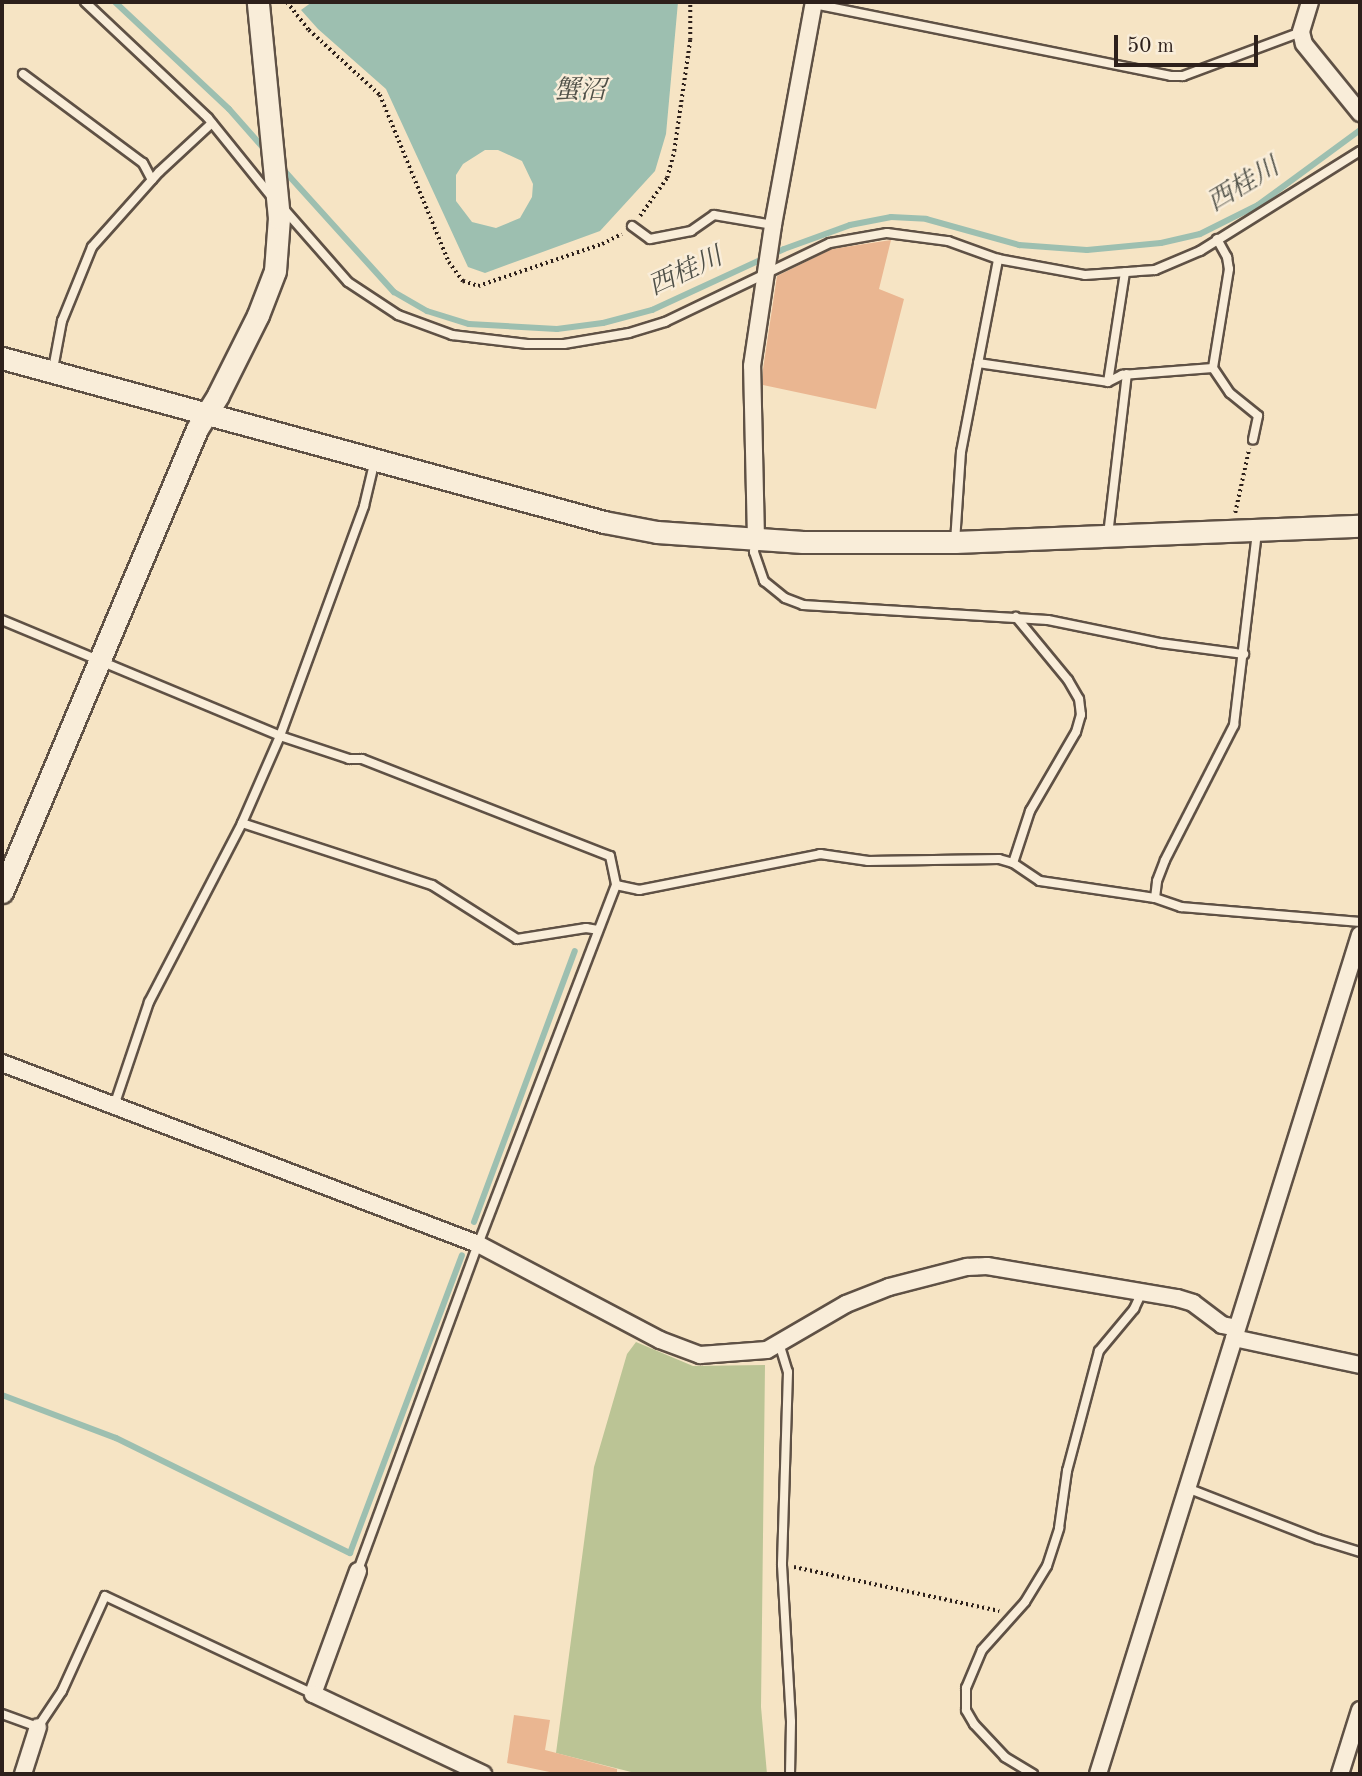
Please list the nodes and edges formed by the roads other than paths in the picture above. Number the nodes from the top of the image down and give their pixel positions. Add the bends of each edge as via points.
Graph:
1 (85, 2) edge
2 (258, 2) edge
3 (1310, 2) edge
4 (814, 3) edge
5 (1301, 32) junction
6 (23, 74) dead end
7 (1358, 110) edge
8 (212, 123) junction
9 (1360, 150) edge
10 (152, 180) junction
11 (276, 197) junction
12 (632, 226) road end
13 (773, 229) junction
14 (1217, 239) junction
15 (998, 258) junction
16 (768, 271) junction
17 (1125, 272) junction
18 (2, 358) edge
19 (978, 363) junction
20 (1213, 368) junction
21 (52, 372) junction
22 (1127, 374) junction
23 (1108, 382) junction
24 (207, 412) junction
25 (1253, 439) road end
26 (375, 460) junction
27 (1360, 526) edge
28 (1257, 529) junction
29 (1107, 538) junction
30 (756, 539) junction
31 (955, 542) junction
32 (1016, 617) junction
33 (2, 620) edge
34 (1244, 654) junction
35 (100, 661) junction
36 (280, 736) junction
37 (242, 823) junction
38 (1013, 863) junction
39 (615, 885) junction
40 (2, 892) edge
41 (1155, 898) junction
42 (1360, 922) edge
43 (598, 930) junction
44 (1360, 935) edge
45 (1356, 969) edge
46 (2, 1063) edge
47 (114, 1106) junction
48 (478, 1244) junction
49 (1142, 1292) junction
50 (1235, 1333) junction
51 (779, 1343) junction
52 (1360, 1365) edge
53 (1187, 1488) junction
54 (1360, 1552) edge
55 (358, 1571) joint
56 (313, 1694) junction
57 (1360, 1710) edge
58 (2, 1714) edge
59 (38, 1727) junction
60 (456, 1769) edge
61 (23, 1774) edge
62 (483, 1774) edge
63 (790, 1774) edge
64 (1033, 1774) edge
65 (1098, 1774) edge
66 (1340, 1774) edge

1 - 8 lane
2 - 11 street
3 - 5 street
4 - 5 lane via 1171,76 1183,76
4 - 13 street
5 - 7 street via 1304,44
6 - 10 lane via 143,163
8 - 10 lane
8 - 11 lane
9 - 14 lane
10 - 21 lane via 103,233 83,263 62,321
11 - 16 lane via 348,282 380,305 426,328 481,340 564,344 629,332 664,322
11 - 24 street via 278,248 271,283
12 - 13 lane via 650,239 691,231 714,215
13 - 16 street
14 - 17 lane via 1155,270
14 - 20 lane via 1229,270
15 - 16 lane via 948,241 887,233 830,243
15 - 17 lane via 1085,275
15 - 19 lane
16 - 30 street via 751,385
17 - 23 lane
18 - 21 street
19 - 23 lane
19 - 31 lane via 961,452
20 - 22 lane
20 - 25 lane via 1230,393 1258,416
21 - 24 street
22 - 23 lane
22 - 29 lane
24 - 26 street
24 - 35 street
26 - 30 street via 604,522
26 - 36 lane via 360,517
27 - 28 street
28 - 29 street
28 - 34 lane
29 - 31 street
30 - 31 street
30 - 32 lane via 754,552 764,581 803,605
32 - 34 lane
32 - 38 lane via 1068,680 1079,699 1081,715 1076,732 1030,811
33 - 35 lane
34 - 41 lane via 1234,725 1165,860
35 - 36 lane
35 - 40 street
36 - 37 lane
36 - 39 lane via 349,760 362,759 610,856
37 - 43 lane via 432,885 517,939
37 - 47 lane via 149,1002
38 - 39 lane via 999,859 868,861 820,854 639,890
38 - 41 lane via 1040,881
39 - 43 lane
41 - 42 lane via 1181,907
43 - 48 lane
44 - 45 street
45 - 50 street
46 - 47 street
47 - 48 street
48 - 51 street via 688,1353 754,1353
48 - 55 lane
49 - 50 street via 1193,1303
49 - 51 street via 987,1266 967,1267 889,1287 846,1304
49 - 64 lane via 1100,1351 1066,1471 1054,1546 1035,1588 982,1650 964,1698 986,1739 1017,1767
50 - 52 street
50 - 53 street
51 - 63 lane via 788,1372 782,1565
53 - 54 lane
53 - 65 street
55 - 56 street
56 - 59 lane via 105,1596 62,1691
56 - 60 street
57 - 66 street
58 - 59 lane
59 - 61 street
60 - 62 street

